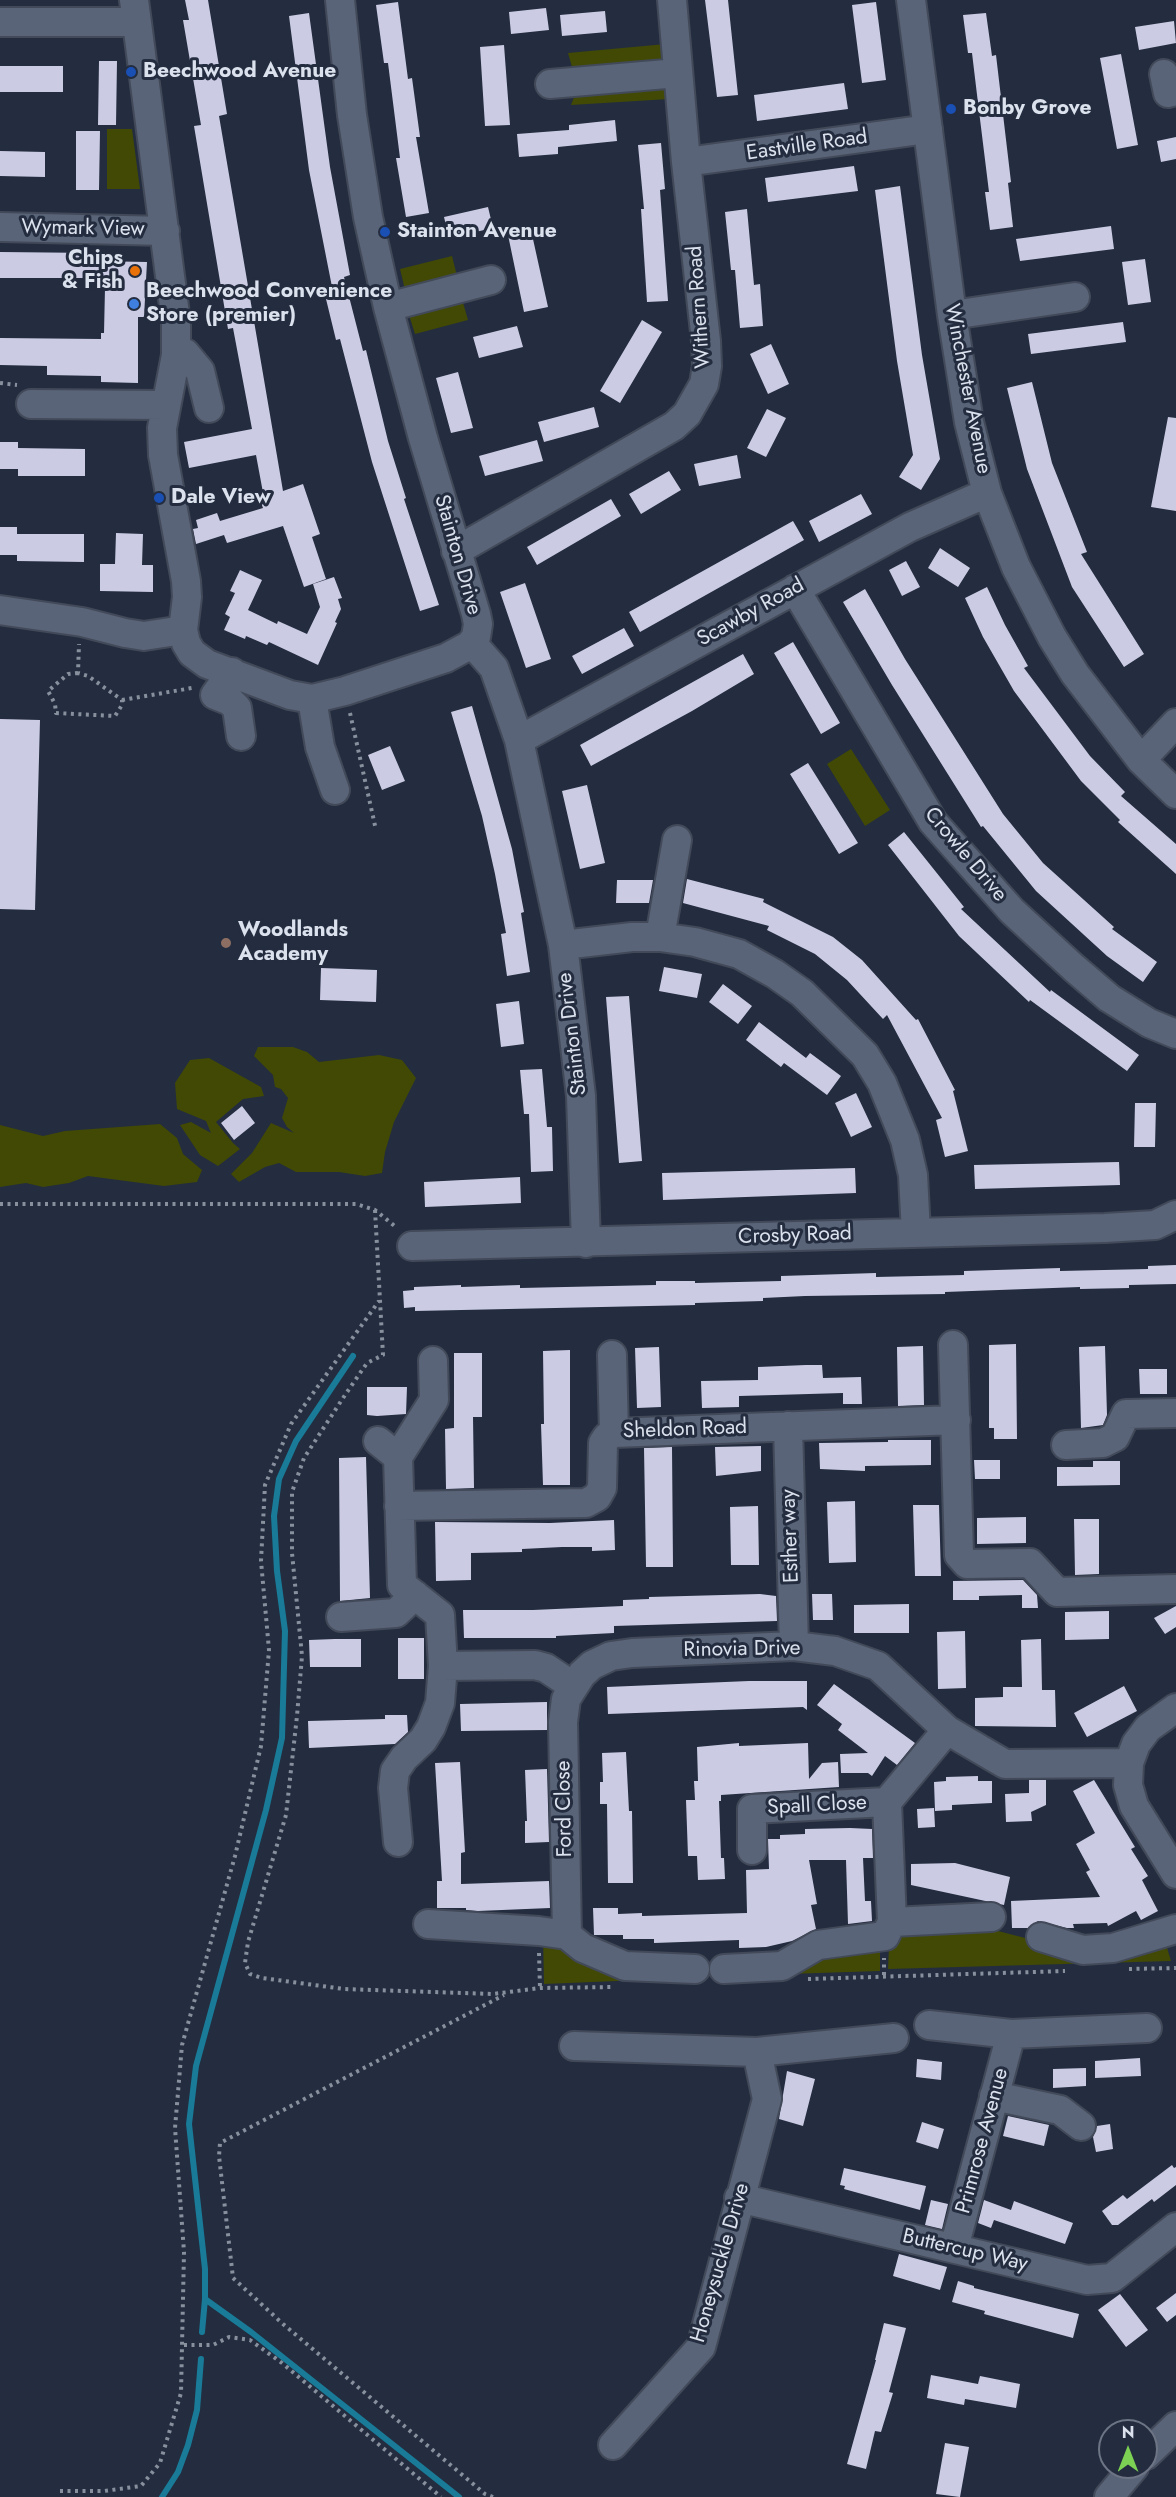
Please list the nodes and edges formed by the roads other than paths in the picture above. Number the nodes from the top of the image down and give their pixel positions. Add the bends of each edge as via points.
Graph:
1 (340, 0) edge
2 (672, 0) edge
3 (911, 0) edge
4 (135, 11) edge
5 (0, 22) edge
6 (678, 73) junction
7 (550, 84) dead end
8 (928, 129) junction
9 (686, 162) junction
10 (0, 227) edge
11 (165, 231) junction
12 (491, 280) dead end
13 (1075, 297) dead end
14 (388, 307) junction
15 (952, 315) junction
16 (176, 349) junction
17 (31, 404) dead end
18 (165, 405) junction
19 (209, 408) dead end
20 (987, 493) junction
21 (456, 551) junction
22 (795, 589) junction
23 (0, 610) edge
24 (183, 630) junction
25 (470, 645) junction
26 (219, 668) junction
27 (312, 699) junction
28 (1176, 723) edge
29 (241, 736) dead end
30 (519, 740) junction
31 (1141, 760) junction
32 (335, 790) dead end
33 (1176, 794) edge
34 (676, 840) dead end
35 (660, 937) junction
36 (563, 945) junction
37 (1176, 1034) edge
38 (1176, 1215) edge
39 (916, 1233) junction
40 (586, 1243) junction
41 (412, 1246) road end
42 (953, 1345) dead end
43 (612, 1355) dead end
44 (433, 1360) dead end
45 (1176, 1413) edge
46 (956, 1419) junction
47 (788, 1425) junction
48 (614, 1432) junction
49 (1066, 1444) dead end
50 (399, 1506) junction
51 (1176, 1588) edge
52 (415, 1595) junction
53 (341, 1617) dead end
54 (794, 1646) junction
55 (443, 1666) junction
56 (573, 1686) junction
57 (1176, 1708) edge
58 (947, 1730) junction
59 (1130, 1763) junction
60 (887, 1802) junction
61 (398, 1842) dead end
62 (752, 1850) dead end
63 (1176, 1874) edge
64 (991, 1917) dead end
65 (892, 1922) junction
66 (428, 1924) dead end
67 (1176, 1929) edge
68 (567, 1935) junction
69 (1041, 1937) dead end
70 (695, 1969) dead end
71 (724, 1969) dead end
72 (929, 2025) dead end
73 (1147, 2028) dead end
74 (1011, 2034) junction
75 (894, 2038) dead end
76 (574, 2046) dead end
77 (757, 2052) junction
78 (994, 2096) junction
79 (1081, 2126) dead end
80 (739, 2198) junction
81 (1176, 2227) edge
82 (954, 2248) junction
83 (1176, 2426) edge
84 (1158, 2443) edge
85 (613, 2445) dead end
86 (1124, 2479) edge
87 (1109, 2497) edge

1 - 14 street, Stainton Drive via 359,160
2 - 6 street, Withern Road
3 - 8 street, Winchester Avenue
4 - 5 street
4 - 11 street
6 - 7 street
6 - 9 street, Withern Road
8 - 9 street, Eastville Road
8 - 15 street, Winchester Avenue
9 - 21 street, Withern Road via 706,341 704,384 696,401 674,426
10 - 11 street, Wymark View
11 - 16 street
12 - 14 street
13 - 15 street
14 - 21 street, Stainton Drive
15 - 20 street, Winchester Avenue via 969,422
16 - 18 street
16 - 19 street via 185,353 200,371
17 - 18 street
18 - 24 street via 163,455 186,580
20 - 22 street, Scawby Road via 910,527
20 - 31 street, Winchester Avenue via 1016,567 1052,637 1101,711
21 - 25 street, Stainton Drive via 477,624
22 - 30 street, Scawby Road
22 - 37 street, Crowle Drive via 933,822 1012,911 1074,968 1109,998
23 - 24 street via 144,636
24 - 26 street via 192,653
25 - 27 street via 345,692
25 - 30 street, Stainton Drive via 494,668
26 - 27 street
26 - 29 street via 214,696 237,708
27 - 32 street via 320,747
28 - 31 street
30 - 36 street, Stainton Drive
31 - 33 street, Winchester Avenue
34 - 35 street
35 - 36 street via 606,938
35 - 39 street via 739,954 775,974 825,1014 865,1055 882,1083 905,1140 913,1175
36 - 40 street, Stainton Drive via 581,1096
38 - 39 street, Crosby Road via 1155,1225 1115,1228
39 - 40 street, Crosby Road
40 - 41 street, Crosby Road
42 - 46 street
43 - 48 street
44 - 50 street via 434,1400 388,1449
45 - 49 street via 1126,1414 1115,1437 1103,1443
46 - 47 street, Sheldon Road
46 - 51 street via 959,1556 967,1564 1030,1563 1057,1592
47 - 48 street, Sheldon Road
47 - 54 street, Esther way
48 - 50 street, Sheldon Road via 603,1443 602,1488 597,1497 586,1503
50 - 52 street via 402,1586
52 - 53 street via 396,1613
52 - 55 street via 440,1615
54 - 56 street, Rinovia Drive via 611,1656 592,1665
54 - 58 street, Rinovia Drive via 835,1652 878,1666
55 - 56 street via 535,1665
55 - 61 street via 440,1703 431,1727 395,1771
56 - 68 street, Ford Close via 566,1699 563,1722
57 - 59 street via 1148,1728 1136,1744
58 - 59 street, Rinovia Drive via 1005,1764
58 - 60 street, Spall Close
59 - 63 street via 1128,1785 1134,1806
60 - 62 street, Spall Close via 752,1809
60 - 65 street, Spall Close
64 - 65 street
65 - 71 street via 885,1936 818,1945 782,1966
66 - 68 street
67 - 69 street via 1113,1948 1083,1950
68 - 70 street via 583,1948 625,1966
72 - 74 street
73 - 74 street
74 - 78 street, Primrose Avenue
75 - 77 street
76 - 77 street
77 - 80 street, Honeysuckle Drive via 767,2099
78 - 79 street via 1060,2110
78 - 82 street, Primrose Avenue
80 - 82 street, Buttercup Way
80 - 85 street, Honeysuckle Drive via 701,2347
81 - 82 street, Buttercup Way via 1112,2278 1104,2280 1070,2277
83 - 84 street
86 - 87 street

